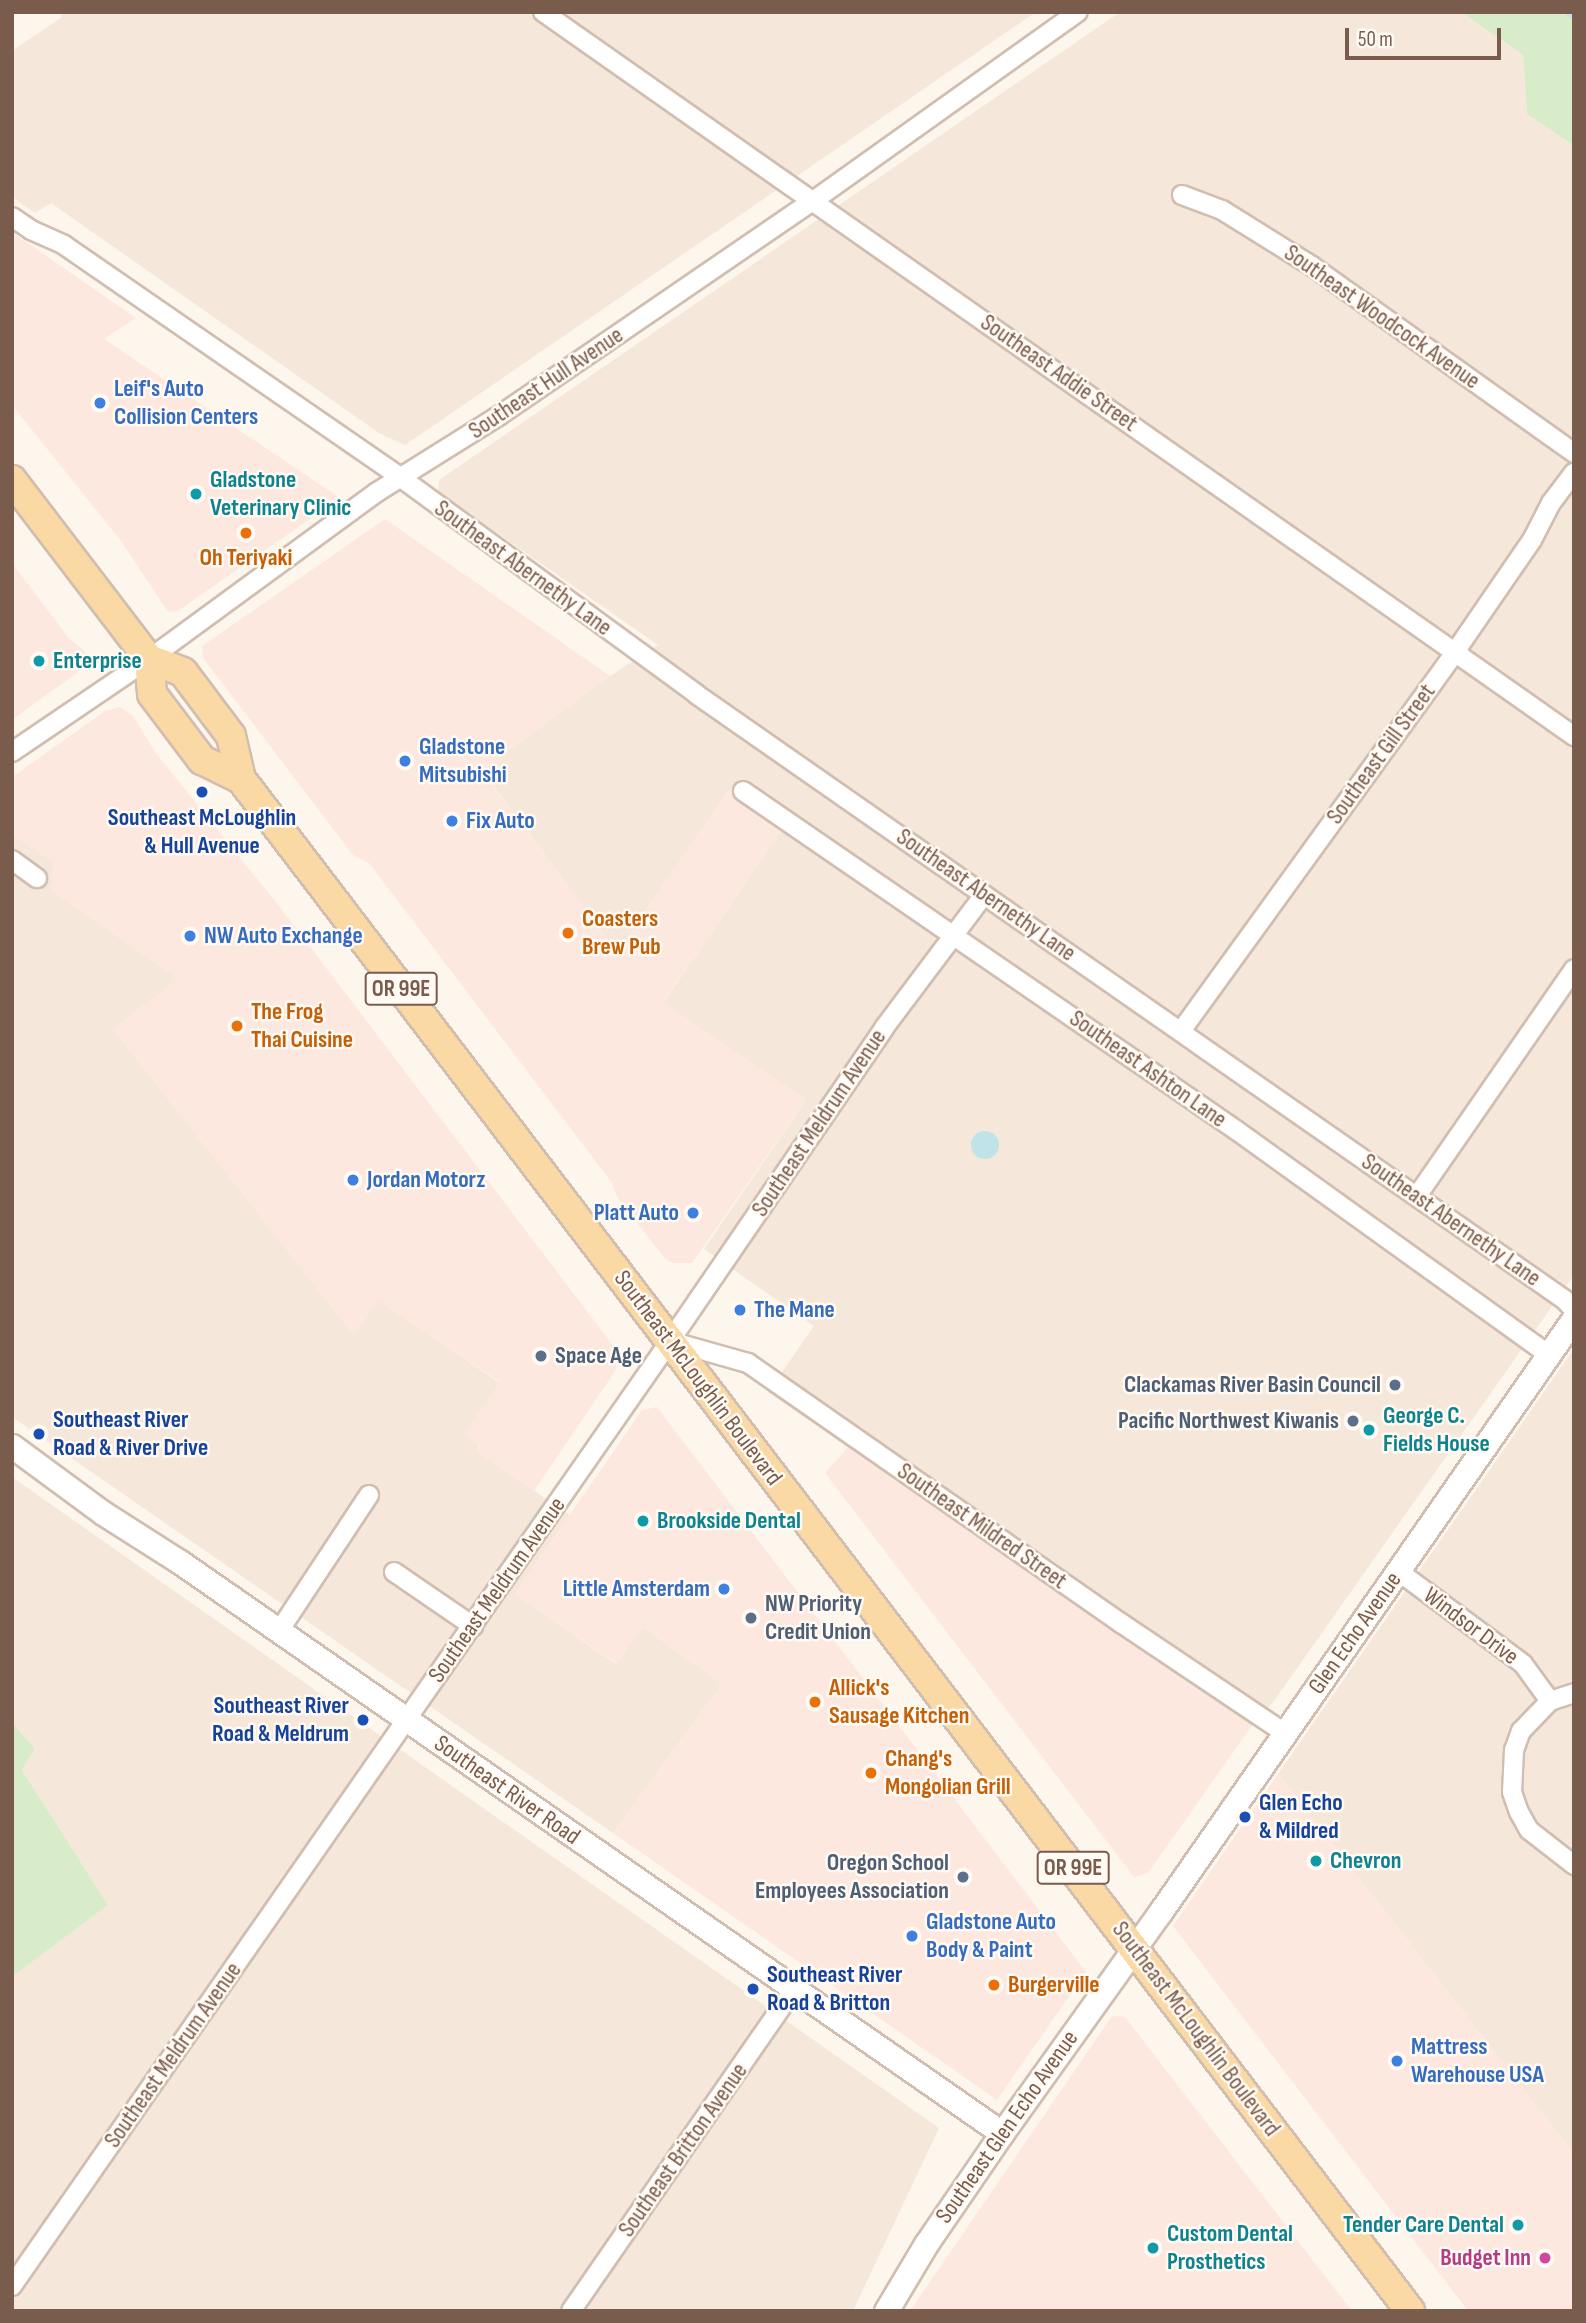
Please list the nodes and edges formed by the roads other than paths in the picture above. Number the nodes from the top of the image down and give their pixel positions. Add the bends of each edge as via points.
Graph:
1 (543, 12) edge
2 (1078, 12) edge
3 (1182, 195) dead end
4 (813, 201) junction
5 (12, 217) edge
6 (1574, 453) edge
7 (1574, 473) edge
8 (400, 477) junction
9 (12, 480) edge
10 (1455, 652) junction
11 (149, 659) junction
12 (1574, 736) edge
13 (12, 752) edge
14 (241, 779) junction
15 (743, 791) dead end
16 (12, 860) edge
17 (37, 878) dead end
18 (984, 895) junction
19 (953, 935) junction
20 (1574, 969) edge
21 (1181, 1031) junction
22 (1417, 1196) junction
23 (1574, 1310) edge
24 (1574, 1318) edge
25 (670, 1341) junction
26 (1548, 1354) junction
27 (12, 1446) edge
28 (369, 1494) dead end
29 (1398, 1571) junction
30 (394, 1572) dead end
31 (472, 1626) junction
32 (279, 1631) junction
33 (1574, 1693) edge
34 (1550, 1701) junction
35 (406, 1720) junction
36 (1285, 1733) junction
37 (1574, 1865) edge
38 (1135, 1948) junction
39 (794, 1989) junction
40 (1002, 2133) junction
41 (12, 2286) edge
42 (570, 2311) edge
43 (886, 2311) edge
44 (1410, 2311) edge

1 - 4 street, Southeast Addie Street
2 - 4 street, Southeast Hull Avenue
3 - 6 street, Southeast Woodcock Avenue via 1222,210 1312,266
4 - 8 street, Southeast Hull Avenue via 497,417
4 - 10 street, Southeast Addie Street
5 - 8 street, Southeast Abernethy Lane via 64,245
7 - 10 street, Southeast Gill Street
8 - 11 street, Southeast Hull Avenue
8 - 18 street, Southeast Abernethy Lane via 696,694
9 - 11 main road
10 - 12 street, Southeast Addie Street
10 - 21 street, Southeast Gill Street
11 - 13 street, Southeast Hull Avenue
11 - 14 main road, Southeast McLoughlin Boulevard / OR 99E via 183,672 231,736
11 - 14 main road, Southeast McLoughlin Boulevard / OR 99E via 152,694 202,760
14 - 25 main road, Southeast McLoughlin Boulevard / OR 99E
15 - 19 street, Southeast Ashton Lane
16 - 17 street
18 - 19 street, Southeast Meldrum Avenue
18 - 21 street, Southeast Abernethy Lane
19 - 25 street, Southeast Meldrum Avenue
19 - 26 street, Southeast Ashton Lane
20 - 22 street
21 - 22 street, Southeast Abernethy Lane
22 - 23 street, Southeast Abernethy Lane
24 - 26 street, Glen Echo Avenue
25 - 31 street, Southeast Meldrum Avenue
25 - 36 street, Southeast Mildred Street via 748,1363
25 - 38 main road, Southeast McLoughlin Boulevard / OR 99E
26 - 29 street, Glen Echo Avenue
27 - 32 street, Southeast River Road
28 - 32 street
29 - 34 street, Windsor Drive via 1523,1664
29 - 36 street, Glen Echo Avenue
30 - 31 street
31 - 35 street, Southeast Meldrum Avenue
32 - 35 street, Southeast River Road
33 - 34 street
34 - 37 street via 1521,1731 1514,1750 1512,1792 1529,1830
35 - 39 street, Southeast River Road
35 - 41 street, Southeast Meldrum Avenue
36 - 38 street, Glen Echo Avenue
38 - 40 street, Southeast Glen Echo Avenue
38 - 44 main road, Southeast McLoughlin Boulevard / OR 99E
39 - 40 street, Southeast River Road
39 - 42 street, Southeast Britton Avenue
40 - 43 street, Southeast Glen Echo Avenue

